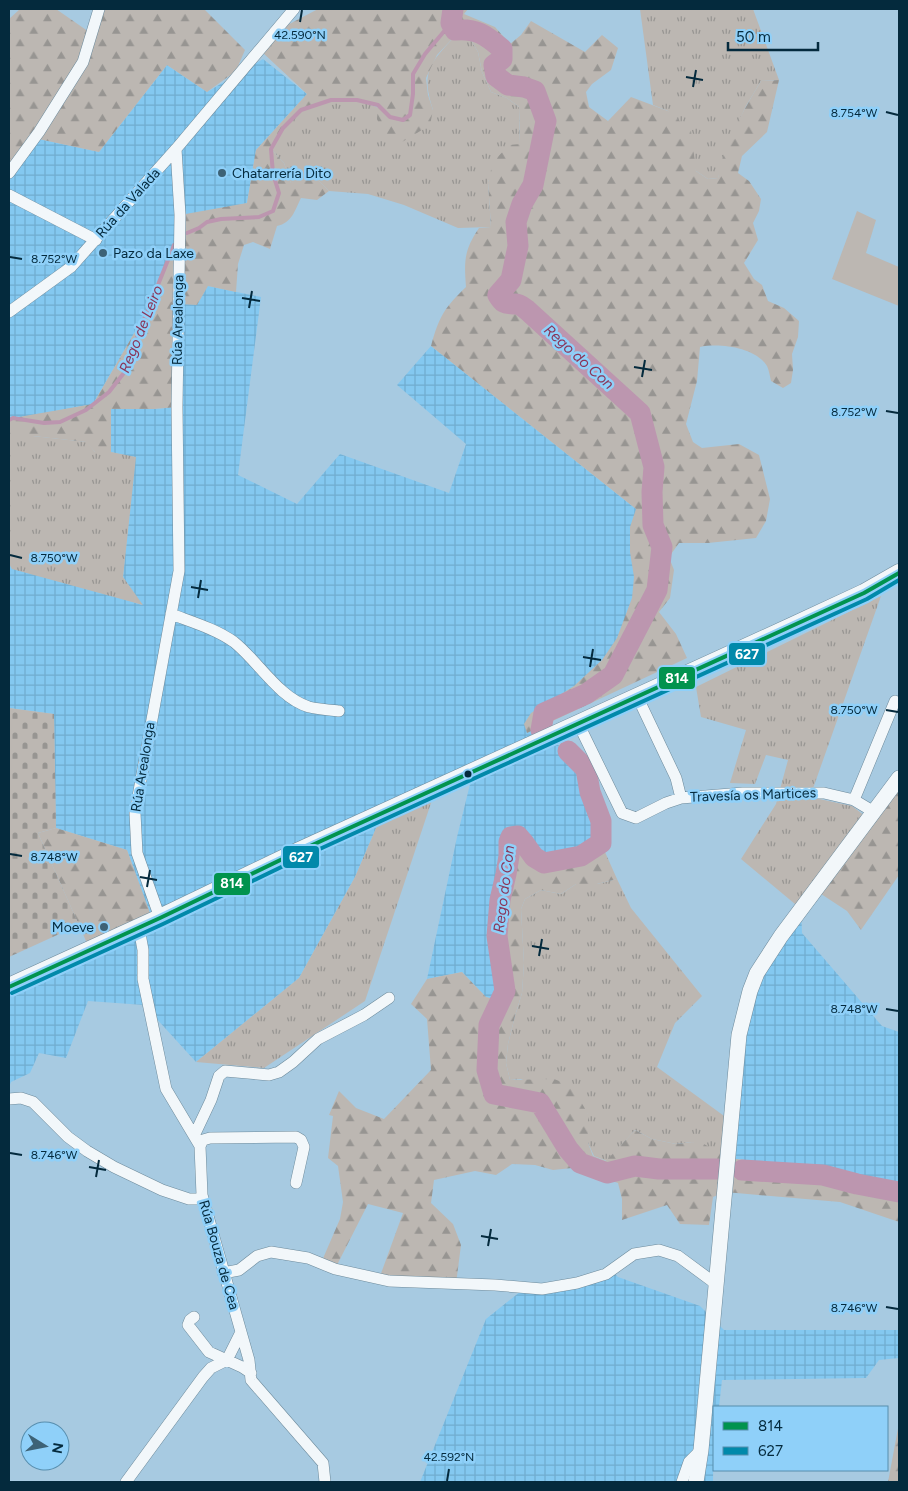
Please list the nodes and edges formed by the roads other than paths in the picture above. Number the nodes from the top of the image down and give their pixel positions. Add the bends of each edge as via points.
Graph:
1 (99, 9) edge
2 (294, 9) edge
3 (176, 149) junction
4 (9, 172) edge
5 (9, 195) edge
6 (96, 240) junction
7 (9, 312) edge
8 (899, 573) edge
9 (171, 614) junction
10 (637, 696) junction
11 (895, 701) dead end
12 (339, 712) dead end
13 (578, 723) junction
14 (899, 778) edge
15 (681, 798) junction
16 (854, 800) junction
17 (874, 812) junction
18 (160, 918) junction
19 (138, 928) junction
20 (9, 987) edge
21 (389, 998) dead end
22 (9, 1099) edge
23 (197, 1141) junction
24 (296, 1184) dead end
25 (203, 1199) junction
26 (223, 1273) junction
27 (716, 1284) junction
28 (194, 1317) dead end
29 (241, 1332) junction
30 (227, 1360) junction
31 (250, 1373) junction
32 (701, 1450) junction
33 (126, 1482) edge
34 (325, 1482) edge
35 (682, 1482) edge
36 (696, 1482) edge

1 - 4 street via 83,62 39,132
2 - 3 street
3 - 6 street, Rúa da Valada
3 - 9 street, Rúa Arealonga via 180,215 179,571
5 - 6 street
6 - 7 street, Rúa da Valada via 71,267
8 - 10 main road via 846,601
9 - 12 street via 234,643 296,701
9 - 18 street, Rúa Arealonga via 134,813 137,853
10 - 13 main road
10 - 15 street, Travesía os Martices via 676,778
11 - 16 street
13 - 15 street, Travesía os Martices via 622,813 636,818
13 - 18 main road
14 - 17 main road
15 - 16 street, Travesía os Martices via 798,792 824,793
16 - 17 street, Travesía os Martices
17 - 27 main road via 780,936 750,991 739,1035
18 - 19 main road
19 - 20 main road
19 - 23 street, Rúa Bouza de Cea via 143,950 143,979 166,1089
21 - 23 street via 318,1039 279,1072 269,1075 225,1071 219,1076
22 - 25 street via 33,1102 68,1137 114,1167 162,1190 190,1199
23 - 24 street via 296,1137 304,1147
23 - 25 street, Rúa Bouza de Cea
25 - 26 street, Rúa Bouza de Cea
26 - 27 street via 239,1270 257,1256 271,1252 308,1258 335,1270 389,1281 542,1289 606,1274 634,1254 658,1250 678,1256
26 - 29 street, Rúa Bouza de Cea
27 - 32 main road
28 - 30 street, Rúa Bouza de Cea via 188,1325 209,1352
29 - 30 street
29 - 31 street, Rúa Bouza de Cea
30 - 31 street, Rúa Bouza de Cea
30 - 33 street via 211,1368 203,1377
31 - 34 street, Rúa Bouza de Cea via 251,1380 323,1463
32 - 35 street via 689,1462
32 - 36 main road

